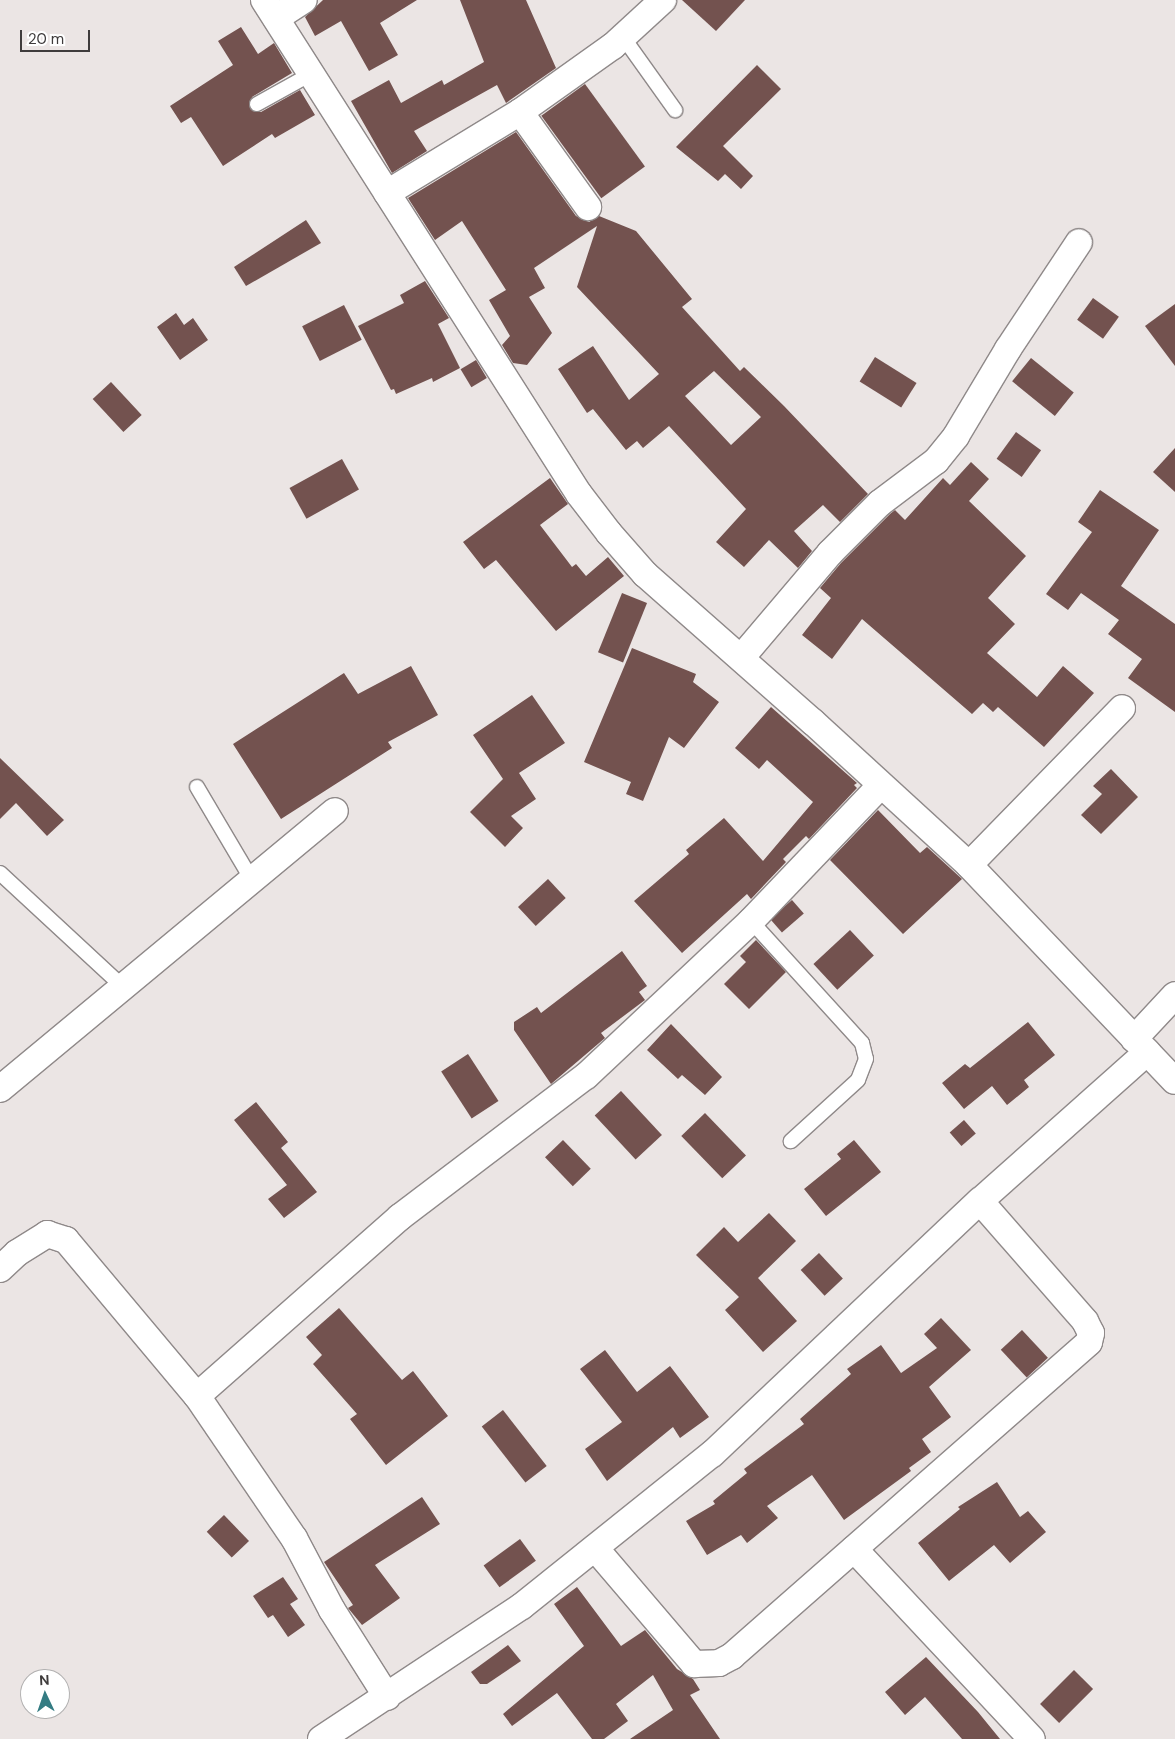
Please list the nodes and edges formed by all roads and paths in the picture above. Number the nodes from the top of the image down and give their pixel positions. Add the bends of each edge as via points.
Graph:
1 (304, 0) edge
2 (663, 0) edge
3 (270, 9) edge
4 (623, 37) junction
5 (311, 74) junction
6 (257, 104) dead end
7 (675, 110) dead end
8 (520, 112) junction
9 (387, 193) junction
10 (588, 206) dead end
11 (1079, 242) dead end
12 (741, 658) junction
13 (1122, 708) dead end
14 (881, 785) junction
15 (197, 786) dead end
16 (335, 811) dead end
17 (969, 865) junction
18 (0, 873) edge
19 (252, 880) junction
20 (751, 921) junction
21 (123, 987) junction
22 (1175, 995) edge
23 (1140, 1046) junction
24 (1175, 1081) edge
25 (0, 1089) edge
26 (791, 1141) dead end
27 (980, 1201) junction
28 (0, 1269) edge
29 (197, 1396) junction
30 (595, 1548) junction
31 (854, 1549) junction
32 (387, 1697) junction
33 (321, 1739) edge
34 (1032, 1739) edge

1 - 3 street
2 - 4 street
3 - 5 street
4 - 7 lane
4 - 8 street
5 - 6 lane
5 - 9 street
8 - 9 street
8 - 10 street
9 - 12 street via 579,494 645,574
11 - 12 street via 936,461 880,503 830,553
12 - 14 street
13 - 17 street
14 - 17 street
14 - 20 street
15 - 19 lane
16 - 19 street
17 - 23 street
18 - 21 lane
19 - 21 street
20 - 26 lane via 862,1043 866,1059 858,1080
20 - 29 street via 586,1076 400,1217
21 - 25 street
22 - 23 street
23 - 24 street
23 - 27 street
27 - 30 street via 712,1454
27 - 31 street via 1085,1321 1091,1338
28 - 29 street via 48,1234 66,1240
29 - 32 street via 294,1538 332,1610
30 - 31 street via 681,1651 694,1664 706,1666 732,1656
30 - 32 street via 522,1606
31 - 34 street
32 - 33 street

